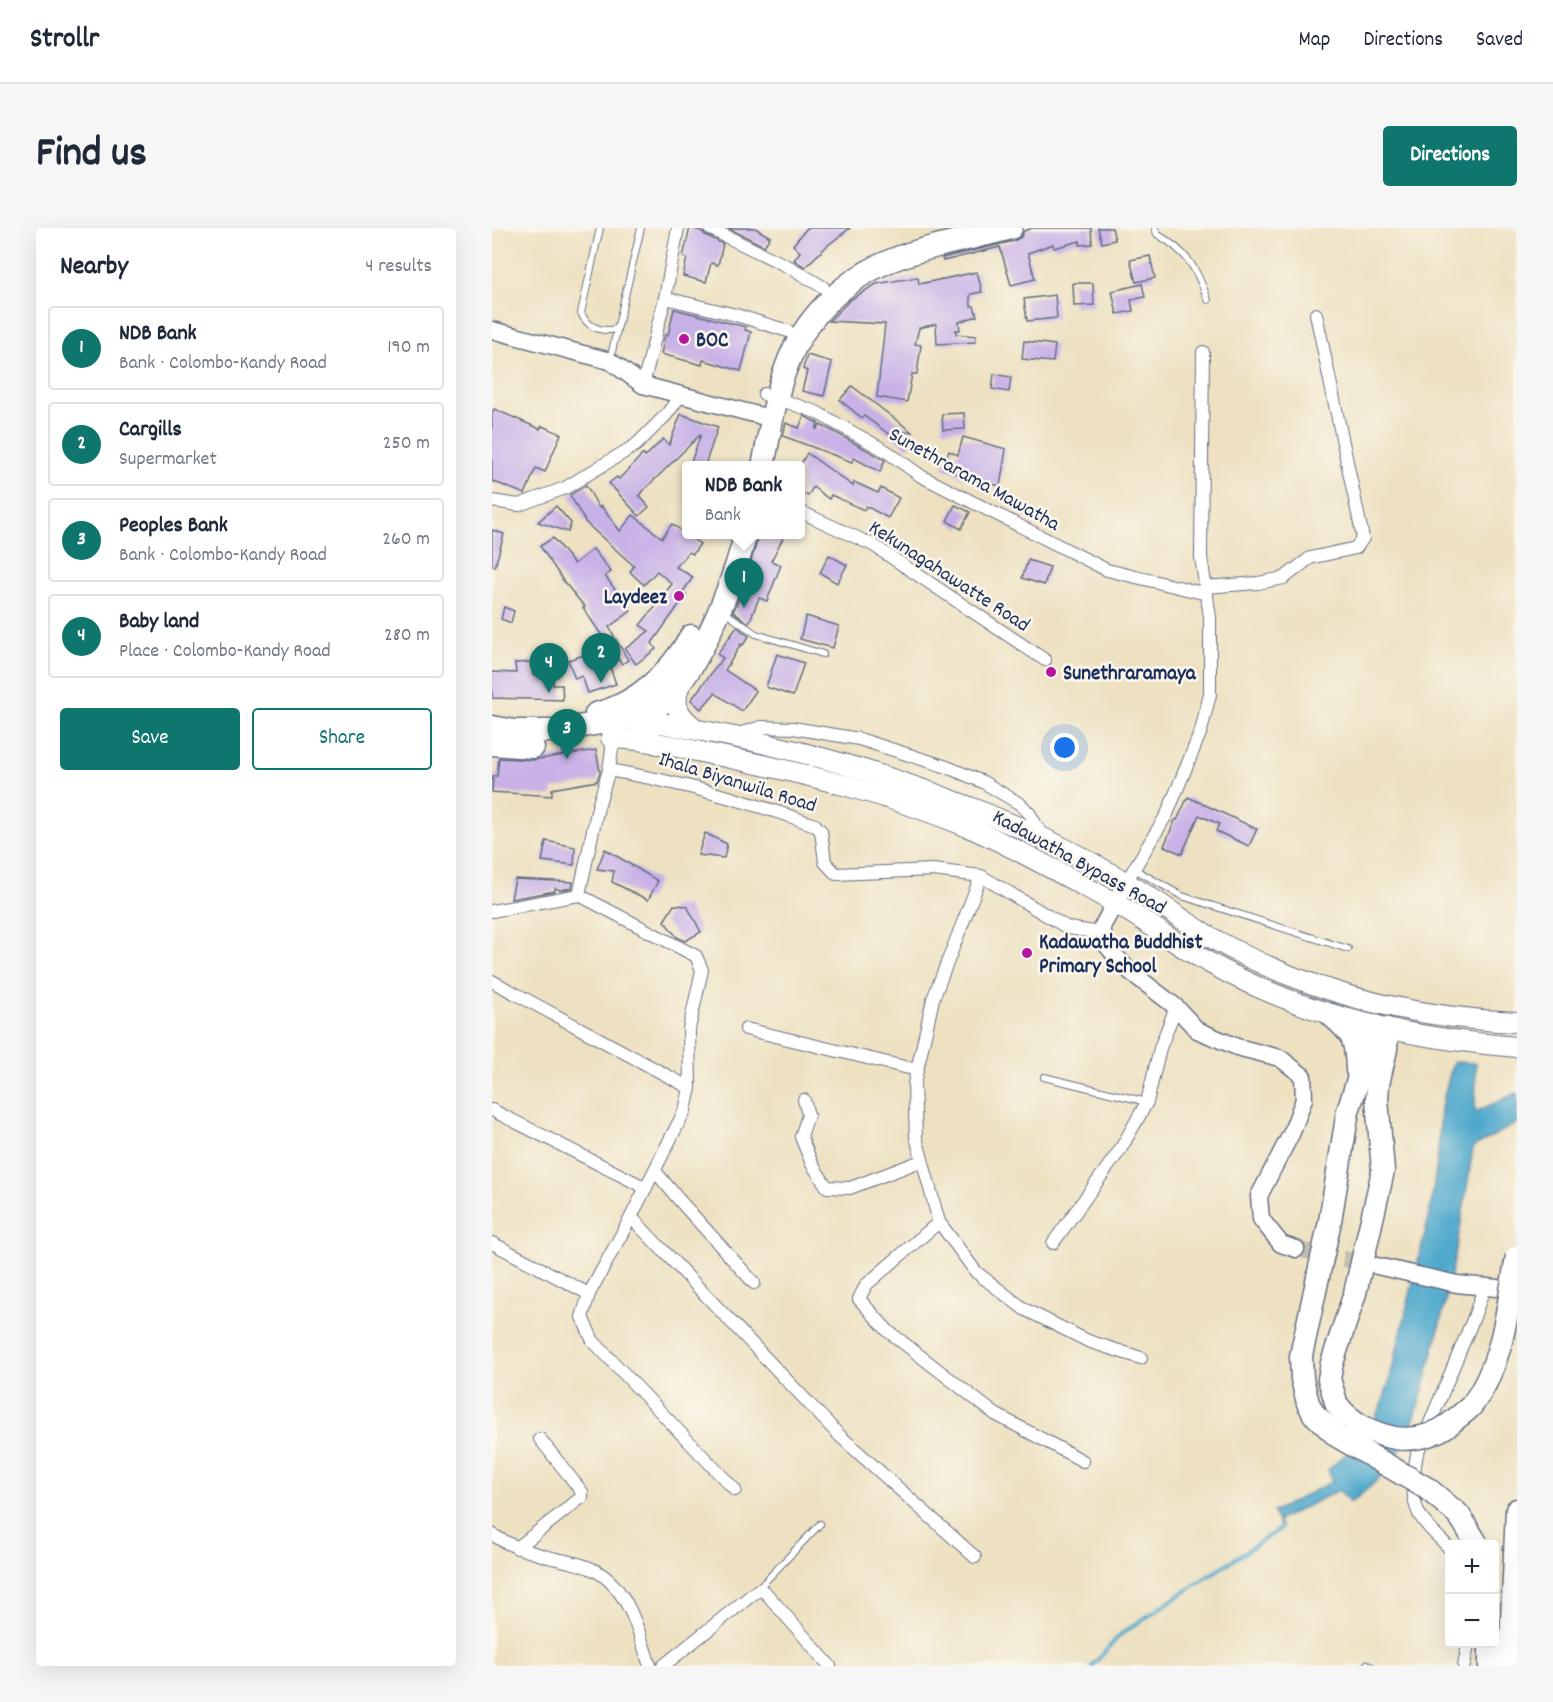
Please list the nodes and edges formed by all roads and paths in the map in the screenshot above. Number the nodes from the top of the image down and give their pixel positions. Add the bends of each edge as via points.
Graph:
1 (600, 228) edge
2 (641, 228) edge
3 (678, 228) edge
4 (709, 228) edge
5 (950, 228) edge
6 (1011, 228) edge
7 (1155, 228) edge
8 (824, 287) junction
9 (665, 298) junction
10 (1208, 300) dead end
11 (1316, 314) dead end
12 (617, 329) junction
13 (492, 330) edge
14 (788, 331) junction
15 (1203, 352) dead end
16 (610, 361) junction
17 (643, 385) junction
18 (681, 395) junction
19 (768, 407) junction
20 (748, 461) edge
21 (763, 461) edge
22 (492, 501) edge
23 (805, 514) edge
24 (729, 539) edge
25 (744, 539) edge
26 (1206, 590) junction
27 (720, 609) junction
28 (823, 654) dead end
29 (1045, 660) dead end
30 (680, 683) junction
31 (649, 687) junction
32 (637, 717) junction
33 (696, 729) junction
34 (494, 733) edge
35 (731, 736) junction
36 (611, 738) junction
37 (657, 744) junction
38 (609, 770) junction
39 (1043, 838) junction
40 (981, 876) junction
41 (1130, 876) junction
42 (579, 895) junction
43 (1114, 903) junction
44 (492, 911) edge
45 (1101, 933) junction
46 (1348, 949) dead end
47 (492, 981) edge
48 (1176, 1007) junction
49 (1331, 1015) junction
50 (1384, 1017) junction
51 (1517, 1022) edge
52 (746, 1029) dead end
53 (1517, 1047) edge
54 (917, 1070) junction
55 (1044, 1077) dead end
56 (1358, 1077) junction
57 (690, 1088) junction
58 (804, 1100) dead end
59 (1147, 1102) junction
60 (492, 1110) edge
61 (921, 1161) junction
62 (655, 1171) junction
63 (646, 1188) junction
64 (631, 1217) junction
65 (939, 1222) junction
66 (1053, 1243) dead end
67 (492, 1244) edge
68 (1296, 1249) tunnel mouth
69 (1517, 1257) edge
70 (1377, 1266) tunnel mouth
71 (754, 1283) dead end
72 (1484, 1288) junction
73 (1517, 1290) edge
74 (589, 1294) junction
75 (1141, 1358) dead end
76 (540, 1439) dead end
77 (1083, 1461) dead end
78 (735, 1490) dead end
79 (1517, 1510) edge
80 (820, 1524) dead end
81 (492, 1534) edge
82 (1474, 1540) edge
83 (1445, 1544) edge
84 (517, 1548) junction
85 (975, 1557) dead end
86 (758, 1590) junction
87 (1467, 1648) edge
88 (1490, 1648) edge
89 (650, 1666) edge
90 (663, 1666) edge
91 (830, 1666) edge
92 (1464, 1666) edge
93 (1490, 1666) edge
94 (1510, 1666) edge

1 - 12 lane via 581,313 593,327 605,332
2 - 12 lane
3 - 9 street
4 - 8 street
5 - 8 highway via 874,252
6 - 19 highway via 901,257 853,282 827,304 805,331
7 - 10 lane via 1157,234 1189,258
8 - 14 highway
9 - 14 street
9 - 17 street
11 - 26 street, Sunethrarama Mawatha via 1363,538 1356,548 1310,558 1284,578
12 - 16 lane
13 - 16 street
14 - 19 highway via 773,363
15 - 26 street via 1201,557
16 - 17 street
17 - 18 street
18 - 19 street
18 - 22 street via 636,445 573,483 519,505
19 - 20 highway
19 - 21 highway
19 - 26 street, Sunethrarama Mawatha via 816,412 886,451 921,476 1107,570
23 - 29 street, Kekunagahawatte Road via 873,545
24 - 31 highway via 695,628 674,663
25 - 27 highway
26 - 41 street via 1210,694 1201,731 1167,814
27 - 28 lane via 756,634
27 - 30 highway
30 - 32 highway via 651,712
30 - 33 main road via 677,706 683,719
31 - 32 highway
31 - 34 highway via 600,713
32 - 33 main road, Kadawatha Bypass Road
32 - 34 highway via 553,731
32 - 36 highway via 627,729
32 - 37 main road via 643,733
33 - 35 main road, Kadawatha Bypass Road
34 - 36 highway via 545,747
35 - 39 main road, Kadawatha Bypass Road via 877,774
35 - 39 street via 761,728 793,728 859,739 947,767 1014,799 1030,814
36 - 37 main road, Kadawatha Bypass Road
36 - 38 street
37 - 43 main road, Kadawatha Bypass Road via 808,776 888,798 993,838
38 - 40 street, Ihala Biyanwila Road via 644,776 815,825 821,831 825,862 836,874 933,870
38 - 42 street
39 - 41 main road, Kadawatha Bypass Road
40 - 45 street, Ihala Biyanwila Road via 1068,928
40 - 54 street via 933,999
41 - 43 street
41 - 46 lane
41 - 50 main road, Kadawatha Bypass Road via 1199,930 1257,961
42 - 44 street
42 - 57 street via 696,956 702,970 689,1029
43 - 45 street
43 - 49 main road, Kadawatha Bypass Road via 1234,976
45 - 48 street via 1111,951 1132,973
47 - 57 street
48 - 59 street via 1160,1047
48 - 68 street via 1197,1030 1237,1047 1280,1058 1303,1076 1304,1099 1292,1132 1259,1196 1261,1219 1281,1244
49 - 50 main road, Kadawatha Bypass Road
49 - 56 highway via 1354,1041
50 - 51 main road, Kadawatha Bypass Road
50 - 53 main road, Kadawatha Bypass Road via 1443,1040
50 - 56 highway
50 - 69 highway, bridge via 1386,1049 1377,1099 1383,1171 1355,1293 1329,1379 1337,1405 1345,1415 1377,1434 1407,1440 1438,1432 1471,1406 1490,1376 1500,1348
52 - 54 street
54 - 61 street via 916,1137
55 - 59 lane
56 - 82 highway, bridge via 1301,1356 1308,1403 1337,1437 1428,1489 1459,1515
57 - 62 street via 685,1110
58 - 61 street via 808,1115 801,1137 827,1187 850,1188
59 - 66 street via 1120,1150
60 - 63 street
61 - 65 street
62 - 63 street
62 - 71 street
63 - 64 street
64 - 74 street
64 - 85 street via 840,1436
65 - 75 street via 976,1272 1024,1309 1088,1341
65 - 77 street via 866,1285 859,1299 888,1331 995,1414
67 - 74 street
70 - 72 street
72 - 73 street
72 - 83 street via 1412,1476 1416,1508
74 - 78 street via 582,1317 593,1341
76 - 84 street via 582,1497
79 - 94 highway
80 - 86 lane
81 - 84 street
84 - 89 street via 584,1566 609,1580 626,1604
86 - 90 street
86 - 91 street via 765,1592
87 - 92 street
88 - 93 highway

